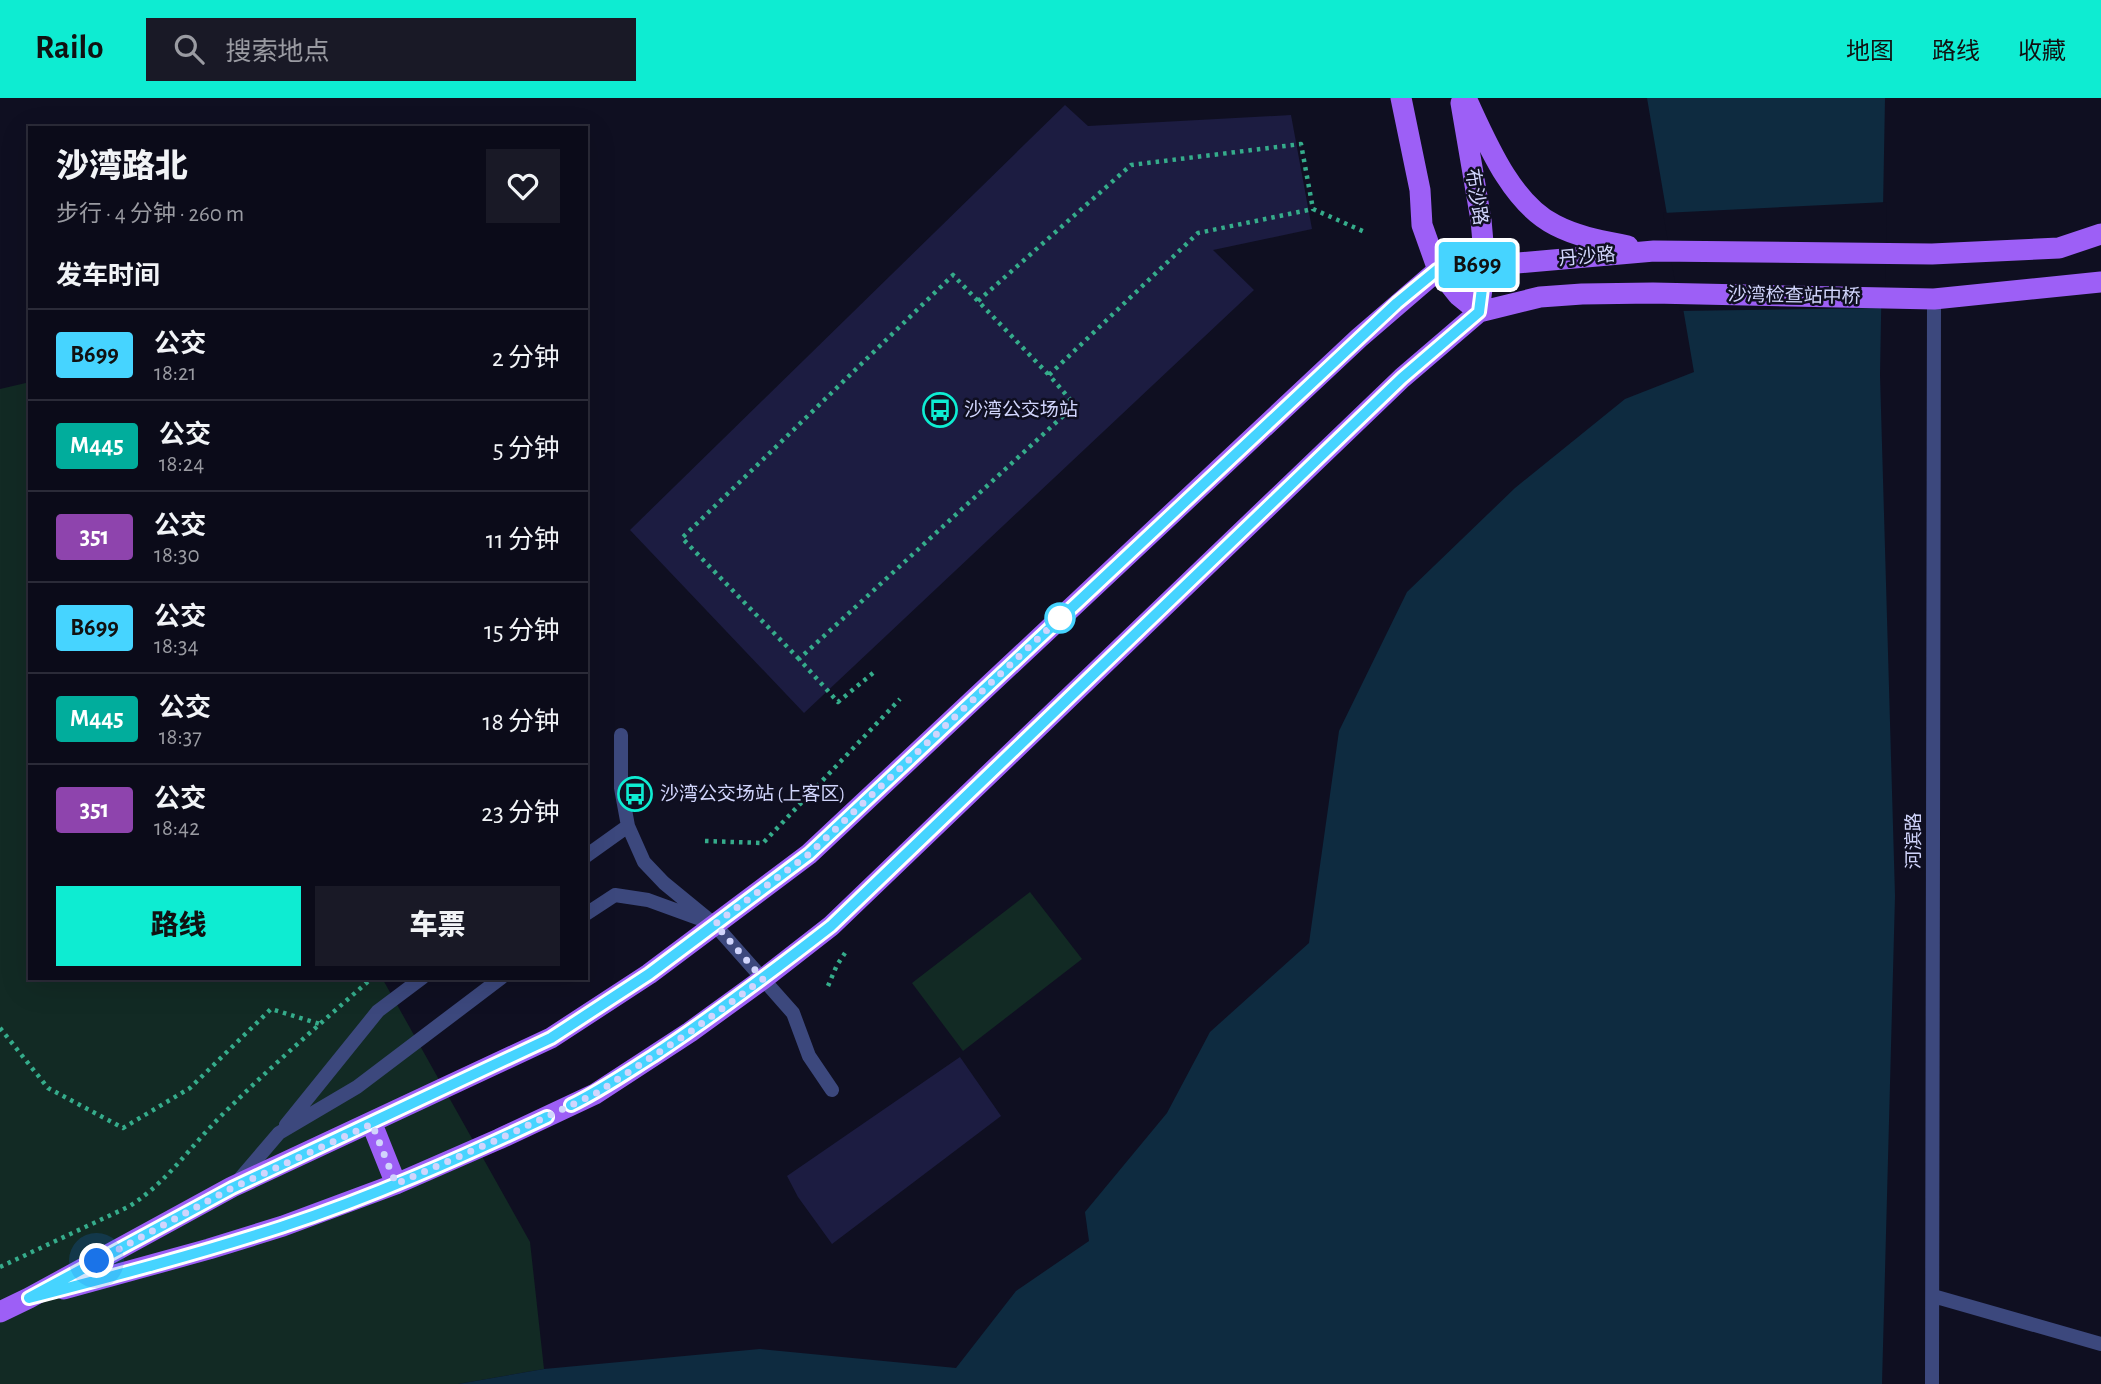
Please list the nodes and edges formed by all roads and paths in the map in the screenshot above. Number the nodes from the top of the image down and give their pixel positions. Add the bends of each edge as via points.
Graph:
1 (1401, 98) edge
2 (1460, 98) edge
3 (1466, 98) edge
4 (1313, 209) junction
5 (1367, 233) dead end
6 (2101, 234) edge
7 (1654, 251) junction
8 (1485, 265) junction
9 (1437, 270) junction
10 (2101, 282) edge
11 (1653, 293) joint
12 (1934, 299) junction
13 (978, 301) junction
14 (1479, 312) junction
15 (1049, 375) junction
16 (799, 659) junction
17 (873, 673) dead end
18 (900, 699) dead end
19 (621, 735) dead end
20 (628, 826) junction
21 (705, 841) dead end
22 (588, 855) edge
23 (588, 913) edge
24 (715, 924) junction
25 (848, 948) dead end
26 (763, 979) junction
27 (370, 980) edge
28 (419, 980) edge
29 (499, 980) edge
30 (828, 986) dead end
31 (320, 1024) junction
32 (0, 1028) edge
33 (832, 1090) dead end
34 (372, 1124) junction
35 (279, 1133) junction
36 (396, 1184) junction
37 (232, 1188) junction
38 (0, 1267) edge
39 (1933, 1297) junction
40 (29, 1298) junction
41 (0, 1312) edge
42 (2101, 1344) edge
43 (1932, 1384) edge

1 - 9 main road via 1420,190 1422,225
2 - 8 main road, 布沙路
3 - 7 main road via 1506,176 1530,209 1583,237
4 - 5 path
4 - 13 path via 1301,144 1131,165
4 - 15 path via 1198,233
6 - 7 main road via 2059,248 1933,254
7 - 8 main road, 丹沙路
8 - 9 main road, 丹沙路
8 - 14 main road, 布沙路
9 - 14 main road
9 - 24 main road via 809,854
10 - 12 main road
11 - 12 main road, 沙湾检查站中桥
11 - 14 main road, 丹沙路 via 1540,297
12 - 39 street, 河滨路
13 - 15 path
13 - 16 path via 953,275 682,538
14 - 26 main road via 1402,378 831,926
15 - 16 path via 1075,405
16 - 17 path via 838,702
18 - 21 path via 763,844
19 - 20 street via 621,788
20 - 22 street
20 - 24 street via 644,862
23 - 24 street via 615,895 648,900
24 - 26 street
24 - 34 main road via 551,1038
25 - 30 path
26 - 33 street via 793,1013 809,1056
26 - 36 main road via 595,1094
27 - 31 path
28 - 35 street via 378,1011
29 - 35 street via 357,1087
31 - 32 path via 271,1009 190,1088 123,1128 48,1087
31 - 38 path via 261,1076 149,1194
34 - 36 main road
34 - 37 main road
35 - 37 street
36 - 40 main road via 209,1250
37 - 40 main road
39 - 42 street
39 - 43 street, 河滨路
40 - 41 main road

